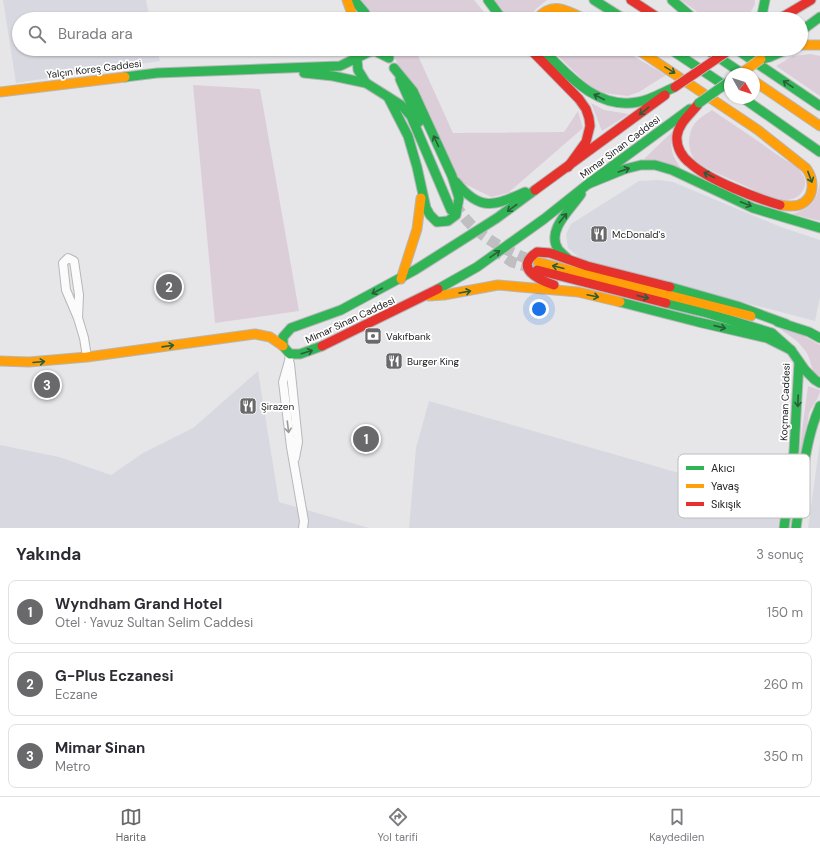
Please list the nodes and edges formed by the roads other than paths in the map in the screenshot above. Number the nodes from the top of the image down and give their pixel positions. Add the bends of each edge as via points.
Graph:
1 (347, 0) edge
2 (354, 0) edge
3 (488, 0) edge
4 (563, 0) edge
5 (594, 0) edge
6 (631, 0) edge
7 (664, 0) edge
8 (672, 0) edge
9 (765, 0) edge
10 (811, 0) edge
11 (351, 12) edge
12 (364, 12) edge
13 (497, 12) edge
14 (544, 12) edge
15 (570, 12) edge
16 (581, 12) edge
17 (613, 12) edge
18 (649, 12) edge
19 (684, 12) edge
20 (686, 12) edge
21 (763, 12) edge
22 (791, 12) edge
23 (820, 17) edge
24 (808, 26) edge
25 (808, 45) edge
26 (820, 45) edge
27 (357, 56) edge
28 (362, 56) edge
29 (385, 56) edge
30 (537, 56) edge
31 (549, 56) edge
32 (648, 56) edge
33 (680, 56) edge
34 (716, 56) edge
35 (721, 56) edge
36 (746, 56) edge
37 (765, 56) edge
38 (772, 56) edge
39 (389, 58) joint
40 (357, 59) junction
41 (761, 59) junction
42 (394, 68) junction
43 (734, 68) edge
44 (748, 68) edge
45 (274, 69) junction
46 (366, 83) junction
47 (724, 85) edge
48 (724, 85) edge
49 (760, 85) edge
50 (675, 87) junction
51 (0, 92) edge
52 (388, 97) junction
53 (699, 103) junction
54 (752, 104) edge
55 (820, 106) edge
56 (820, 126) edge
57 (762, 132) junction
58 (820, 152) edge
59 (568, 167) junction
60 (816, 168) dead end
61 (452, 176) junction
62 (588, 184) junction
63 (543, 185) junction
64 (422, 193) junction
65 (449, 194) tunnel mouth
66 (451, 210) tunnel mouth
67 (820, 228) edge
68 (571, 261) junction
69 (401, 278) junction
70 (578, 292) junction
71 (426, 296) junction
72 (78, 318) junction
73 (786, 324) junction
74 (820, 338) edge
75 (283, 346) junction
76 (791, 350) junction
77 (87, 358) junction
78 (290, 358) junction
79 (0, 361) edge
80 (799, 362) junction
81 (820, 383) edge
82 (820, 406) edge
83 (794, 454) edge
84 (807, 454) edge
85 (785, 518) edge
86 (797, 518) edge
87 (303, 528) edge
88 (784, 528) edge
89 (796, 528) edge

1 - 11 main road
2 - 12 main road
3 - 13 main road
4 - 16 main road
5 - 17 main road
6 - 18 main road
7 - 19 main road
8 - 20 main road
9 - 21 main road
10 - 22 main road
14 - 15 main road via 554,8
23 - 24 main road
25 - 26 main road
27 - 40 main road
28 - 40 main road, Yalçın Koreş Caddesi
29 - 39 main road, Yalçın Koreş Caddesi
30 - 59 main road via 578,99 591,123 587,141
50 -> 31 main road via 639,102 615,104 601,99 581,86
32 -> 57 main road
33 - 47 main road
34 - 43 main road
35 - 50 main road, bridge
55 -> 36 main road
37 - 41 main road
38 - 41 main road
39 - 42 main road
40 - 45 main road, Yalçın Koreş Caddesi via 340,66
40 - 46 main road via 358,70
41 - 44 main road, bridge
61 -> 42 main road via 413,91
42 - 65 main road
45 - 46 main road
45 - 51 main road, Yalçın Koreş Caddesi via 157,73
46 - 52 main road
48 - 53 main road, bridge
49 - 56 main road
50 -> 59 main road, Mimar Sinan Caddesi
52 - 64 main road via 408,136 418,168
52 - 66 main road via 401,105 410,116
57 -> 53 main road via 810,174 812,186 806,201 790,206 770,202 690,165 680,152 677,137 684,120
53 - 62 main road, Mimar Sinan Caddesi
54 - 58 main road
57 - 60 main road via 789,147
59 - 63 main road, Mimar Sinan Caddesi
61 - 63 main road via 462,190 474,200 490,204
61 - 64 main road via 459,198 456,215 448,221 437,222 430,215
62 -> 67 main road via 626,169 659,166 759,209
68 -> 62 main road via 562,255 554,243 554,232 559,221
71 -> 62 main road, Mimar Sinan Caddesi via 477,267
63 -> 69 main road, Mimar Sinan Caddesi via 497,218
64 - 69 main road via 417,229
68 - 70 main road via 547,252 537,252 528,264 528,269 532,276 539,280
68 - 73 main road via 728,302
69 -> 75 main road, Mimar Sinan Caddesi via 341,310 291,328 283,337
71 -> 70 main road via 498,285
70 -> 76 main road via 767,338
78 -> 71 main road, Mimar Sinan Caddesi via 313,350
72 - 72 street via 77,273 74,261 68,258 64,263 66,290
72 - 77 street
73 - 74 main road
73 -> 76 main road via 537,266 759,328 772,334
77 -> 75 main road via 255,334 264,334 276,339
75 - 78 main road
76 - 80 main road, Koçman Caddesi
79 -> 77 main road
78 - 87 street via 283,382
80 - 81 main road
80 -> 83 main road, Koçman Caddesi
82 - 84 main road via 813,422
85 -> 88 main road, Koçman Caddesi
86 - 89 main road

